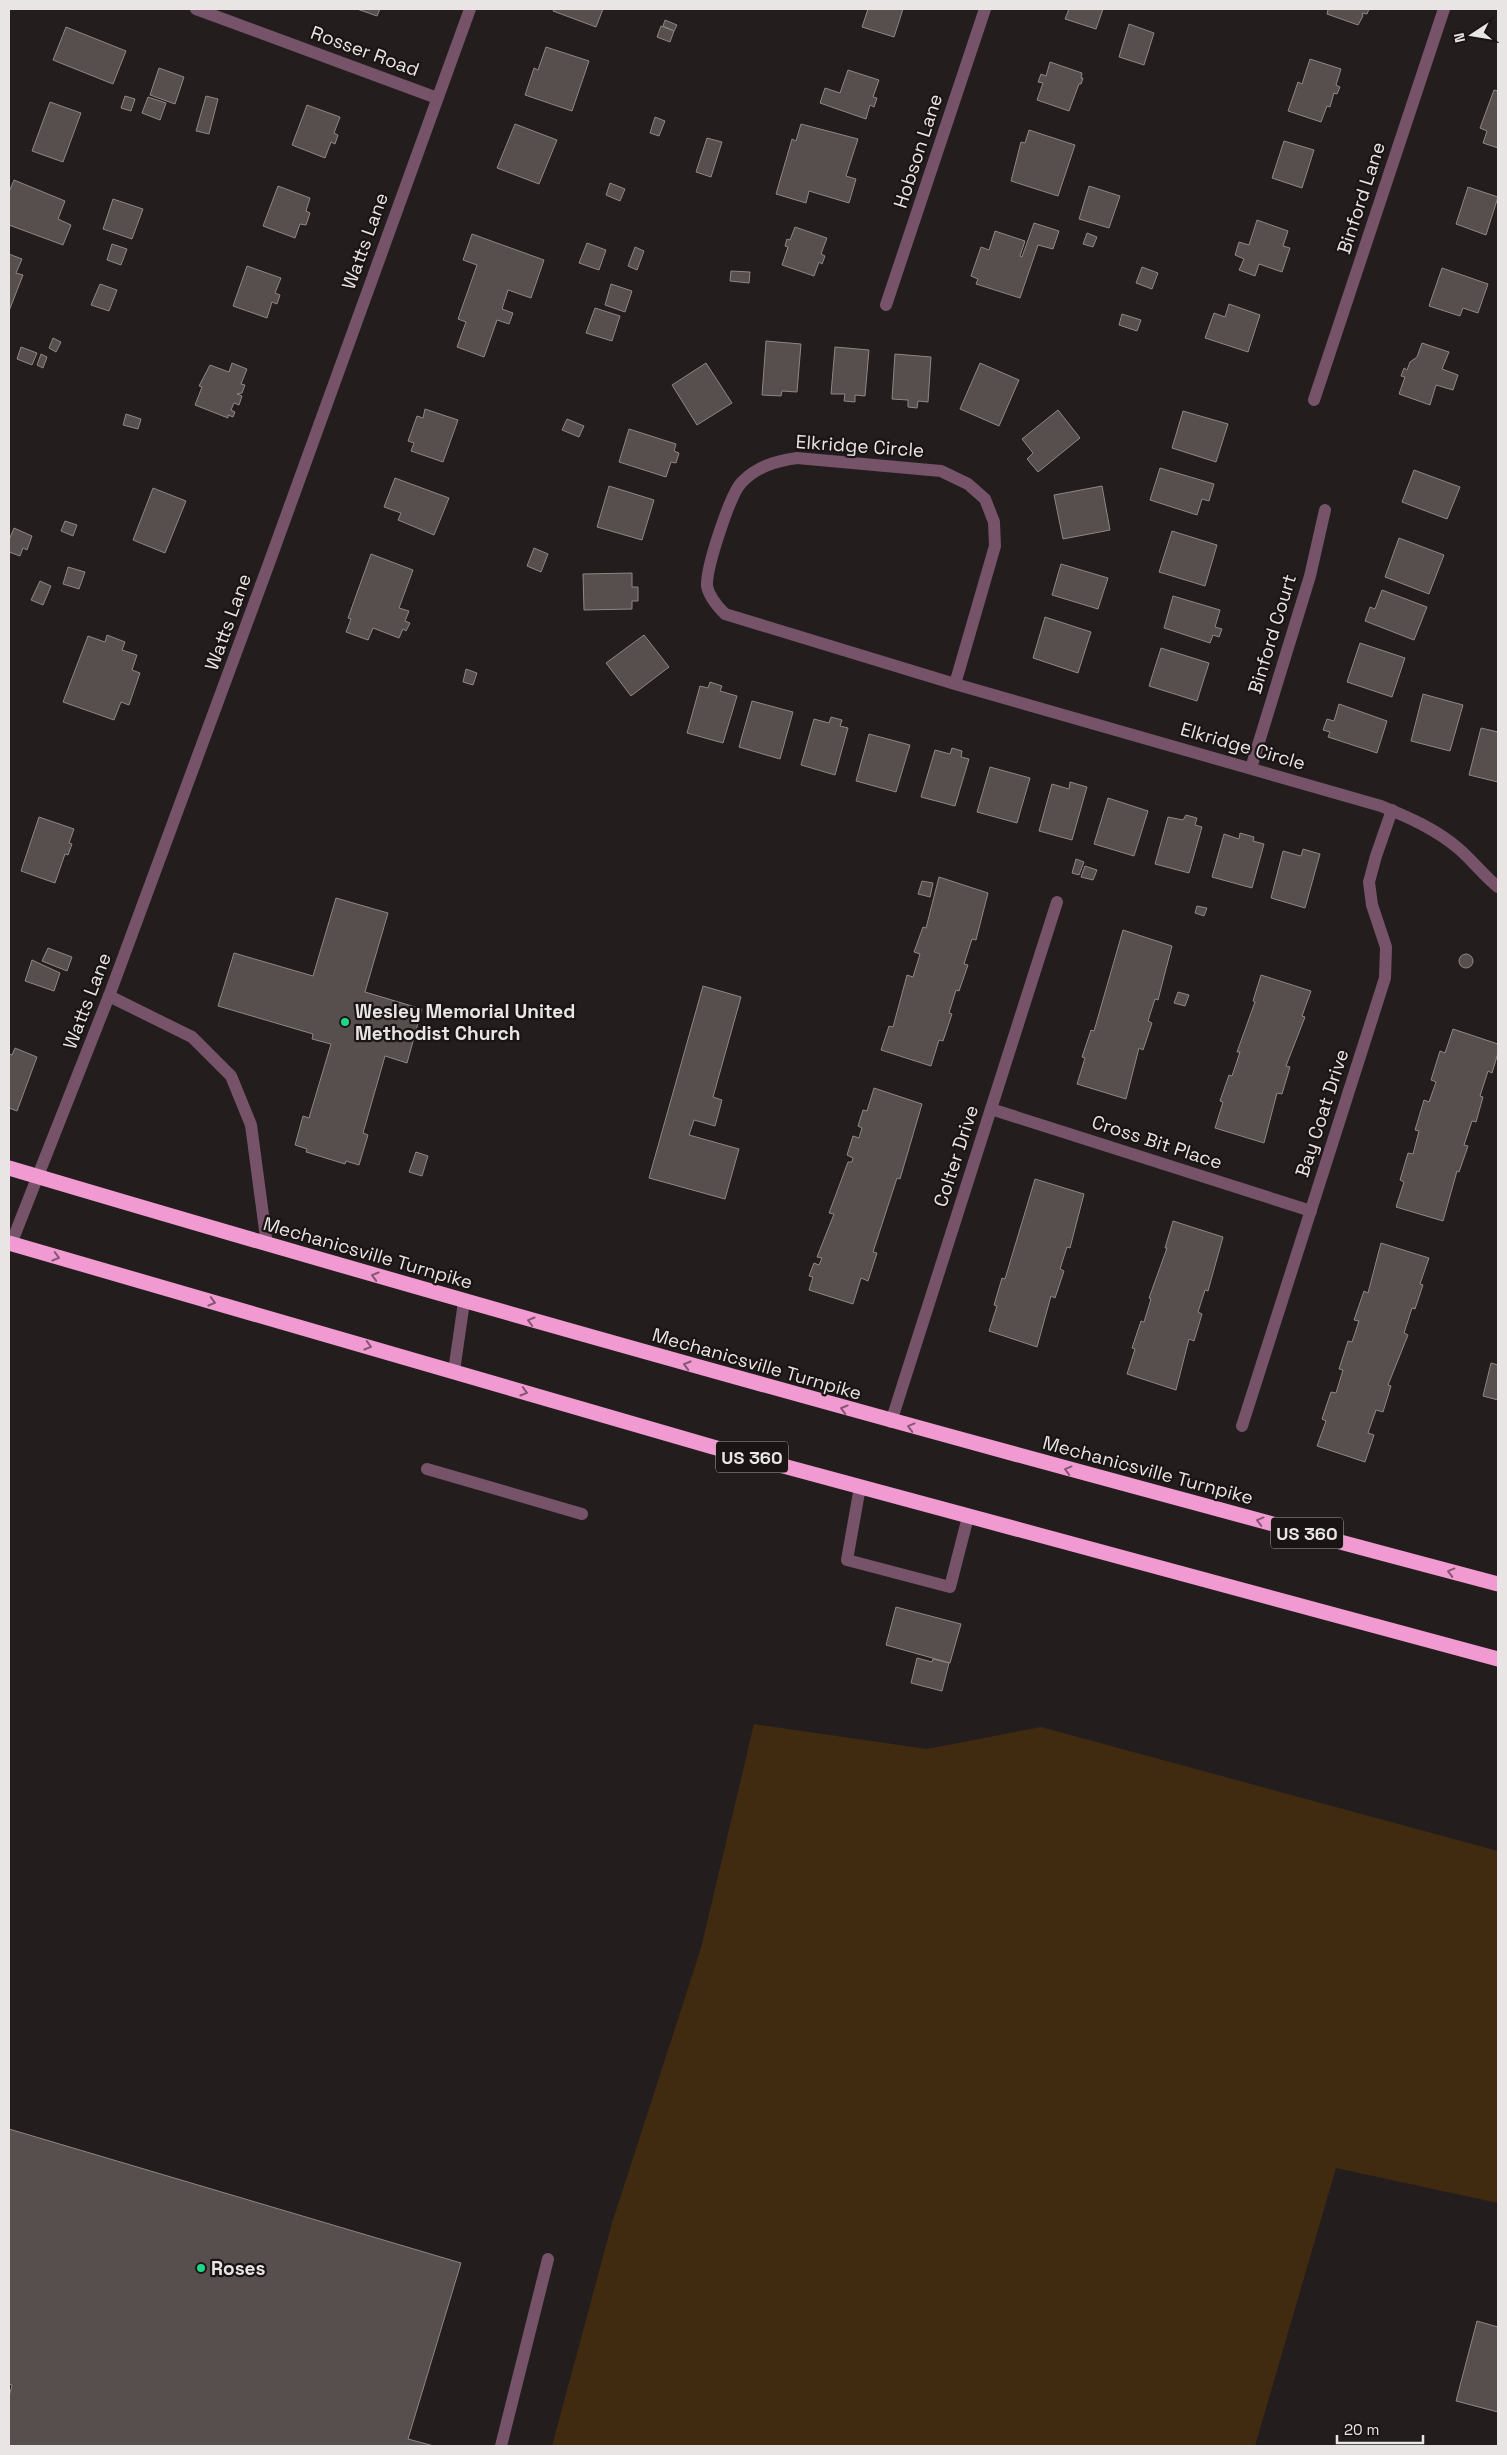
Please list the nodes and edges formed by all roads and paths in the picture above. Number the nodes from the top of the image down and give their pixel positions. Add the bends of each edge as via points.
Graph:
1 (196, 9) edge
2 (470, 9) edge
3 (985, 9) edge
4 (1444, 9) edge
5 (437, 98) junction
6 (886, 306) dead end
7 (1314, 400) dead end
8 (1325, 510) dead end
9 (955, 684) junction
10 (1251, 768) junction
11 (1392, 810) junction
12 (1498, 887) edge
13 (1057, 902) dead end
14 (109, 996) junction
15 (991, 1109) junction
16 (9, 1168) edge
17 (38, 1177) junction
18 (1311, 1211) junction
19 (10, 1244) edge
20 (267, 1245) junction
21 (464, 1302) junction
22 (454, 1371) junction
23 (891, 1422) junction
24 (1242, 1426) dead end
25 (427, 1469) dead end
26 (860, 1487) junction
27 (582, 1514) dead end
28 (968, 1517) junction
29 (1498, 1584) edge
30 (1498, 1659) edge
31 (548, 2259) dead end
32 (501, 2446) edge

1 - 5 street, Rosser Road
2 - 5 street, Watts Lane
3 - 6 street, Hobson Lane
4 - 7 street, Binford Lane
5 - 14 street, Watts Lane
8 - 10 street, Binford Court via 1310,576
9 - 9 street, Elkridge Circle via 725,614 714,602 707,586 709,568 730,500 741,483 757,469 776,461 797,458 941,471 968,484 985,499 994,522 995,546
9 - 10 street, Elkridge Circle
10 - 11 street, Elkridge Circle
11 - 12 street, Elkridge Circle via 1458,848
11 - 18 street, Bay Coat Drive via 1369,882 1372,905 1386,947 1385,978
13 - 15 street, Colter Drive
14 - 17 street, Watts Lane
14 - 20 street via 192,1037 231,1076 251,1126
15 - 18 street, Cross Bit Place
15 - 23 street, Colter Drive
16 - 17 highway, Mechanicsville Turnpike / US 360
17 - 19 street, Watts Lane
17 - 20 highway, Mechanicsville Turnpike / US 360
18 - 24 street, Bay Coat Drive
19 -> 22 highway, US 360
21 -> 20 highway, Mechanicsville Turnpike / US 360
21 - 22 street
23 -> 21 highway, Mechanicsville Turnpike / US 360
22 -> 26 highway, US 360
29 -> 23 highway, Mechanicsville Turnpike / US 360
25 - 27 street
26 - 28 highway, US 360
26 - 28 street via 847,1560 950,1587
28 - 30 highway, US 360
31 - 32 street

